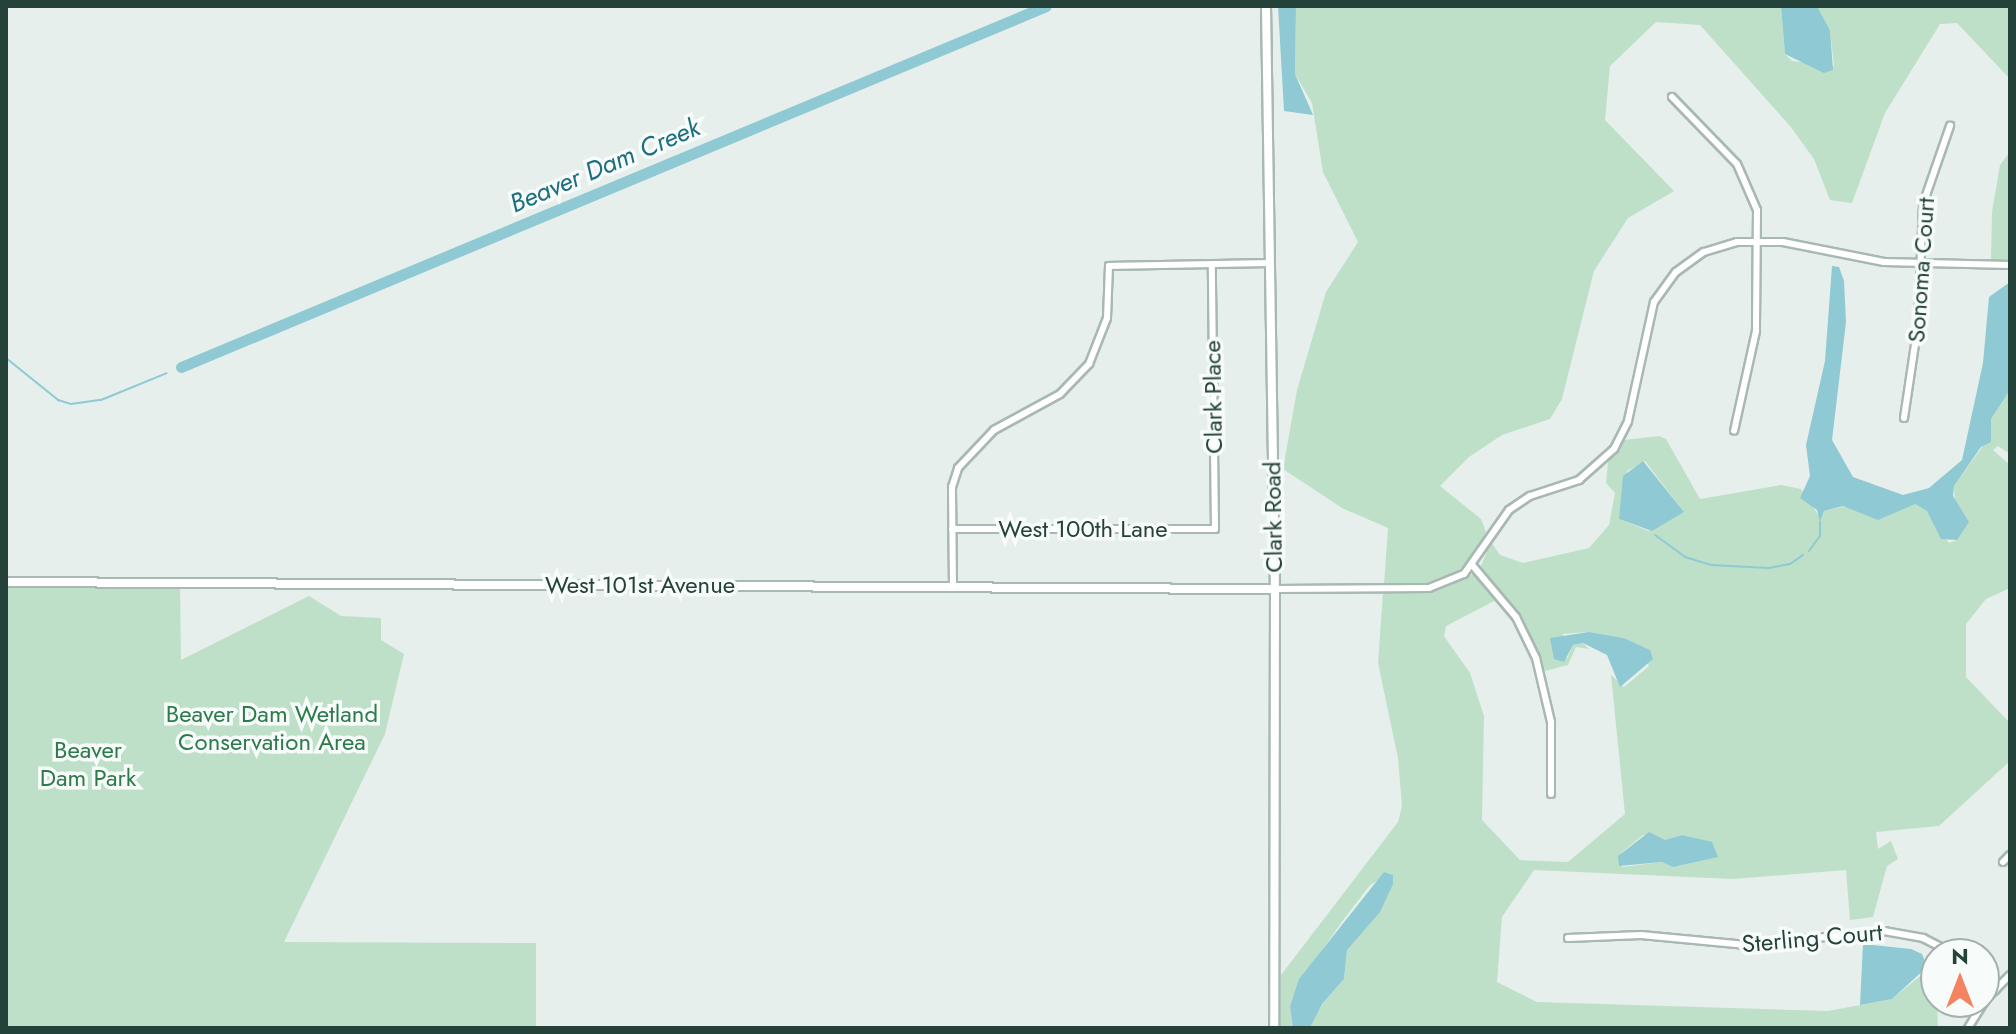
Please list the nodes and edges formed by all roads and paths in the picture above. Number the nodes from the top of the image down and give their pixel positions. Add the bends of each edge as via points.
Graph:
1 (1266, 6) edge
2 (1672, 97) dead end
3 (1950, 126) dead end
4 (1760, 241) junction
5 (1267, 263) junction
6 (1920, 264) junction
7 (1212, 265) junction
8 (2010, 265) edge
9 (1904, 418) dead end
10 (1734, 431) dead end
11 (952, 529) junction
12 (1215, 529) joint
13 (1473, 566) junction
14 (6, 582) edge
15 (953, 586) junction
16 (1275, 589) junction
17 (1551, 794) dead end
18 (2010, 855) edge
19 (2003, 862) dead end
20 (1568, 938) dead end
21 (1923, 938) edge
22 (1274, 1028) edge

1 - 5 street, Clark Road
2 - 4 street via 1741,171 1755,200
3 - 6 street, Sonoma Court via 1924,195
4 - 6 street
4 - 10 street via 1755,343
4 - 13 street via 1704,252 1668,280 1647,320 1628,421 1616,446 1591,473 1509,510
5 - 7 street
5 - 16 street, Clark Road
6 - 8 street
6 - 9 street, Sonoma Court via 1918,324
7 - 11 street via 1109,266 1107,318 1089,364 1060,394 974,446 952,487
7 - 12 street, Clark Place
11 - 12 street, West 100th Lane
11 - 15 street
13 - 16 street via 1436,587
13 - 17 street via 1516,617 1536,658 1551,722
14 - 15 street, West 101st Avenue
15 - 16 street, West 101st Avenue
16 - 22 street, Clark Road
18 - 19 street
20 - 21 street, Sterling Court via 1641,935 1747,945 1884,931

